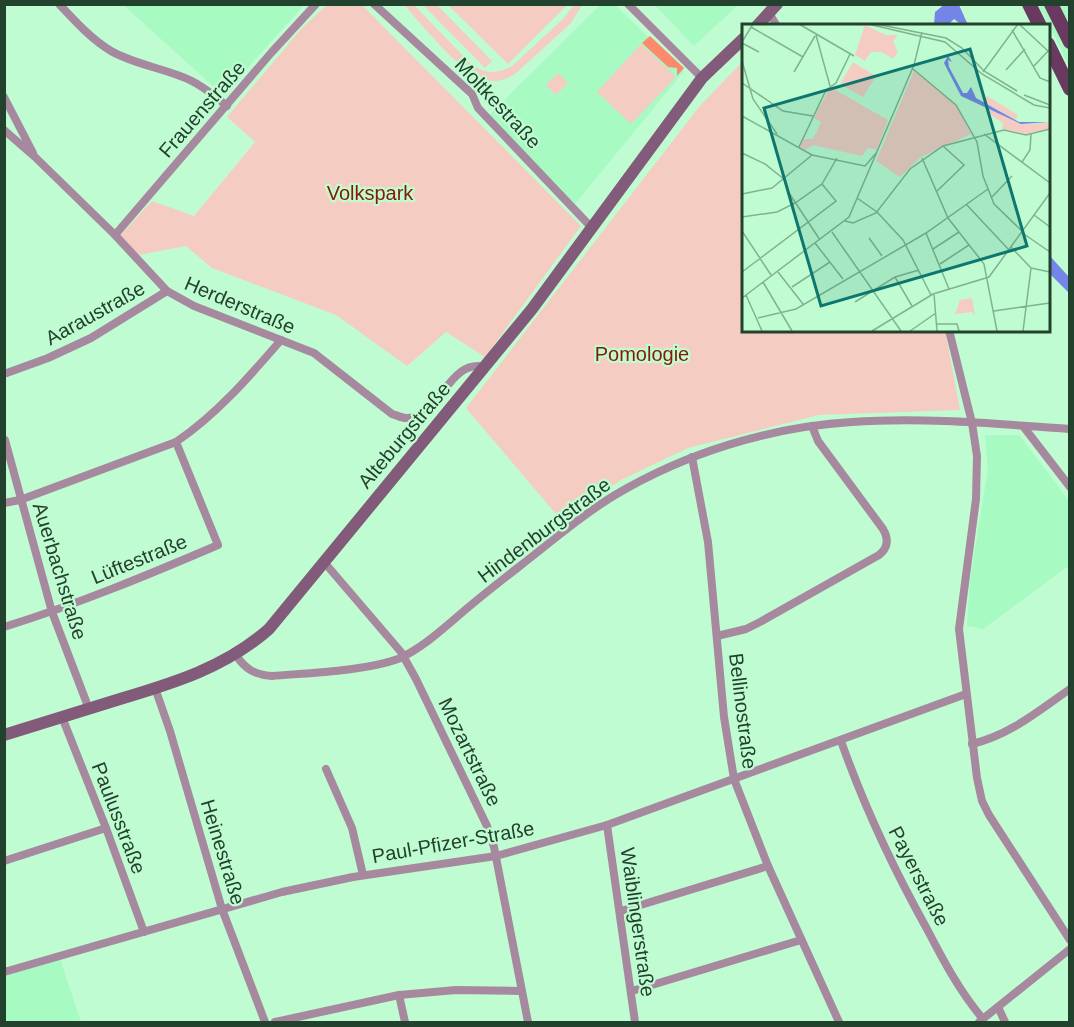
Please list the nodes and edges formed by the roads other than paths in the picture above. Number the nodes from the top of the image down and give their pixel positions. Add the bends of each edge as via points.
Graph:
1 (59, 4) edge
2 (316, 4) edge
3 (374, 4) edge
4 (628, 4) edge
5 (1029, 4) edge
6 (1051, 4) edge
7 (773, 9) edge
8 (759, 24) edge
9 (777, 24) edge
10 (1039, 24) edge
11 (742, 40) edge
12 (1070, 42) edge
13 (1050, 48) edge
14 (702, 78) junction
15 (1070, 89) edge
16 (4, 97) edge
17 (227, 106) junction
18 (4, 130) edge
19 (35, 157) junction
20 (592, 228) junction
21 (115, 235) junction
22 (167, 291) junction
23 (950, 332) edge
24 (280, 340) junction
25 (486, 367) junction
26 (4, 374) edge
27 (972, 423) junction
28 (812, 426) junction
29 (1023, 426) junction
30 (1070, 429) edge
31 (5, 440) edge
32 (176, 442) junction
33 (692, 457) junction
34 (1070, 487) edge
35 (20, 500) junction
36 (4, 503) edge
37 (324, 562) junction
38 (52, 612) junction
39 (4, 627) edge
40 (717, 636) junction
41 (236, 655) junction
42 (403, 656) junction
43 (155, 688) junction
44 (1070, 688) edge
45 (966, 694) junction
46 (90, 709) junction
47 (62, 717) junction
48 (4, 735) edge
49 (841, 741) junction
50 (972, 744) junction
51 (326, 770) dead end
52 (734, 779) junction
53 (607, 825) junction
54 (106, 828) junction
55 (496, 856) junction
56 (4, 861) edge
57 (768, 866) junction
58 (363, 875) junction
59 (222, 909) junction
60 (621, 911) junction
61 (144, 932) junction
62 (801, 940) junction
63 (1070, 940) edge
64 (1070, 949) edge
65 (4, 972) edge
66 (632, 991) junction
67 (521, 992) junction
68 (399, 995) junction
69 (998, 1006) junction
70 (981, 1021) edge
71 (265, 1023) edge
72 (275, 1023) edge
73 (405, 1023) edge
74 (528, 1023) edge
75 (635, 1023) edge
76 (839, 1023) edge
77 (1005, 1023) edge

1 - 17 street via 91,37 111,51 183,77
2 - 17 street, Frauenstraße
3 - 20 street, Moltkestraße via 472,94 478,108
4 - 14 street
5 - 10 main road
6 - 12 main road
7 - 8 main road
7 - 9 street
11 - 14 main road, Alteburgstraße
13 - 15 main road
14 - 20 main road, Alteburgstraße
16 - 19 street
17 - 21 street, Frauenstraße
18 - 19 street, Herderstraße
19 - 21 street, Herderstraße
20 - 25 main road, Alteburgstraße
21 - 22 street, Herderstraße
22 - 24 street, Herderstraße via 194,306
22 - 26 street, Aaraustraße via 92,338
23 - 27 street
24 - 25 street, Herderstraße via 314,353 392,414 406,418 422,413 462,370 477,364
24 - 32 street via 236,392
25 - 37 main road, Alteburgstraße
27 - 28 street, Hindenburgstraße via 875,420
27 - 29 street, Hindenburgstraße
27 - 45 street via 977,487 959,629
28 - 33 street, Hindenburgstraße
28 - 40 street via 818,441 886,533 887,545 879,555 760,622
29 - 30 street, Hindenburgstraße
29 - 34 street
31 - 35 street, Auerbachstraße
32 - 35 street
32 - 38 street, Lüftestraße via 218,545
33 - 40 street, Bellinostraße via 707,533
33 - 42 street, Hindenburgstraße via 604,501
35 - 36 street
35 - 38 street, Auerbachstraße
37 - 41 main road, Alteburgstraße via 269,629
37 - 42 street, Mozartstraße
38 - 39 street, Lüftestraße
38 - 46 street, Auerbachstraße
40 - 52 street, Bellinostraße via 723,717
41 - 42 street, Hindenburgstraße via 249,670 272,676 374,665
41 - 43 main road, Alteburgstraße via 198,674
42 - 55 street, Mozartstraße via 487,826
43 - 46 main road, Alteburgstraße
43 - 59 street, Heinestraße
44 - 50 street via 1022,723
45 - 49 street, Paul-Pfizer-Straße
45 - 50 street
46 - 47 main road, Alteburgstraße
47 - 48 main road, Alteburgstraße
47 - 54 street, Paulusstraße
49 - 52 street, Paul-Pfizer-Straße
49 - 70 street, Payerstraße via 858,789 902,884
50 - 63 street via 985,809
51 - 58 street via 352,828
52 - 53 street, Paul-Pfizer-Straße
52 - 57 street, Bellinostraße
53 - 55 street, Paul-Pfizer-Straße
53 - 60 street, Waiblingerstraße
54 - 56 street
54 - 61 street, Paulusstraße
55 - 58 street, Paul-Pfizer-Straße
55 - 67 street, Mozartstraße
57 - 60 street
57 - 62 street, Bellinostraße
58 - 59 street, Paul-Pfizer-Straße
59 - 61 street, Paul-Pfizer-Straße
59 - 71 street, Heinestraße
60 - 66 street, Waiblingerstraße
61 - 65 street, Paul-Pfizer-Straße
62 - 66 street
62 - 76 street, Bellinostraße
64 - 69 street
66 - 75 street, Waiblingerstraße
67 - 68 street via 456,990
67 - 74 street, Mozartstraße
68 - 72 street
68 - 73 street
69 - 70 street
69 - 77 street

